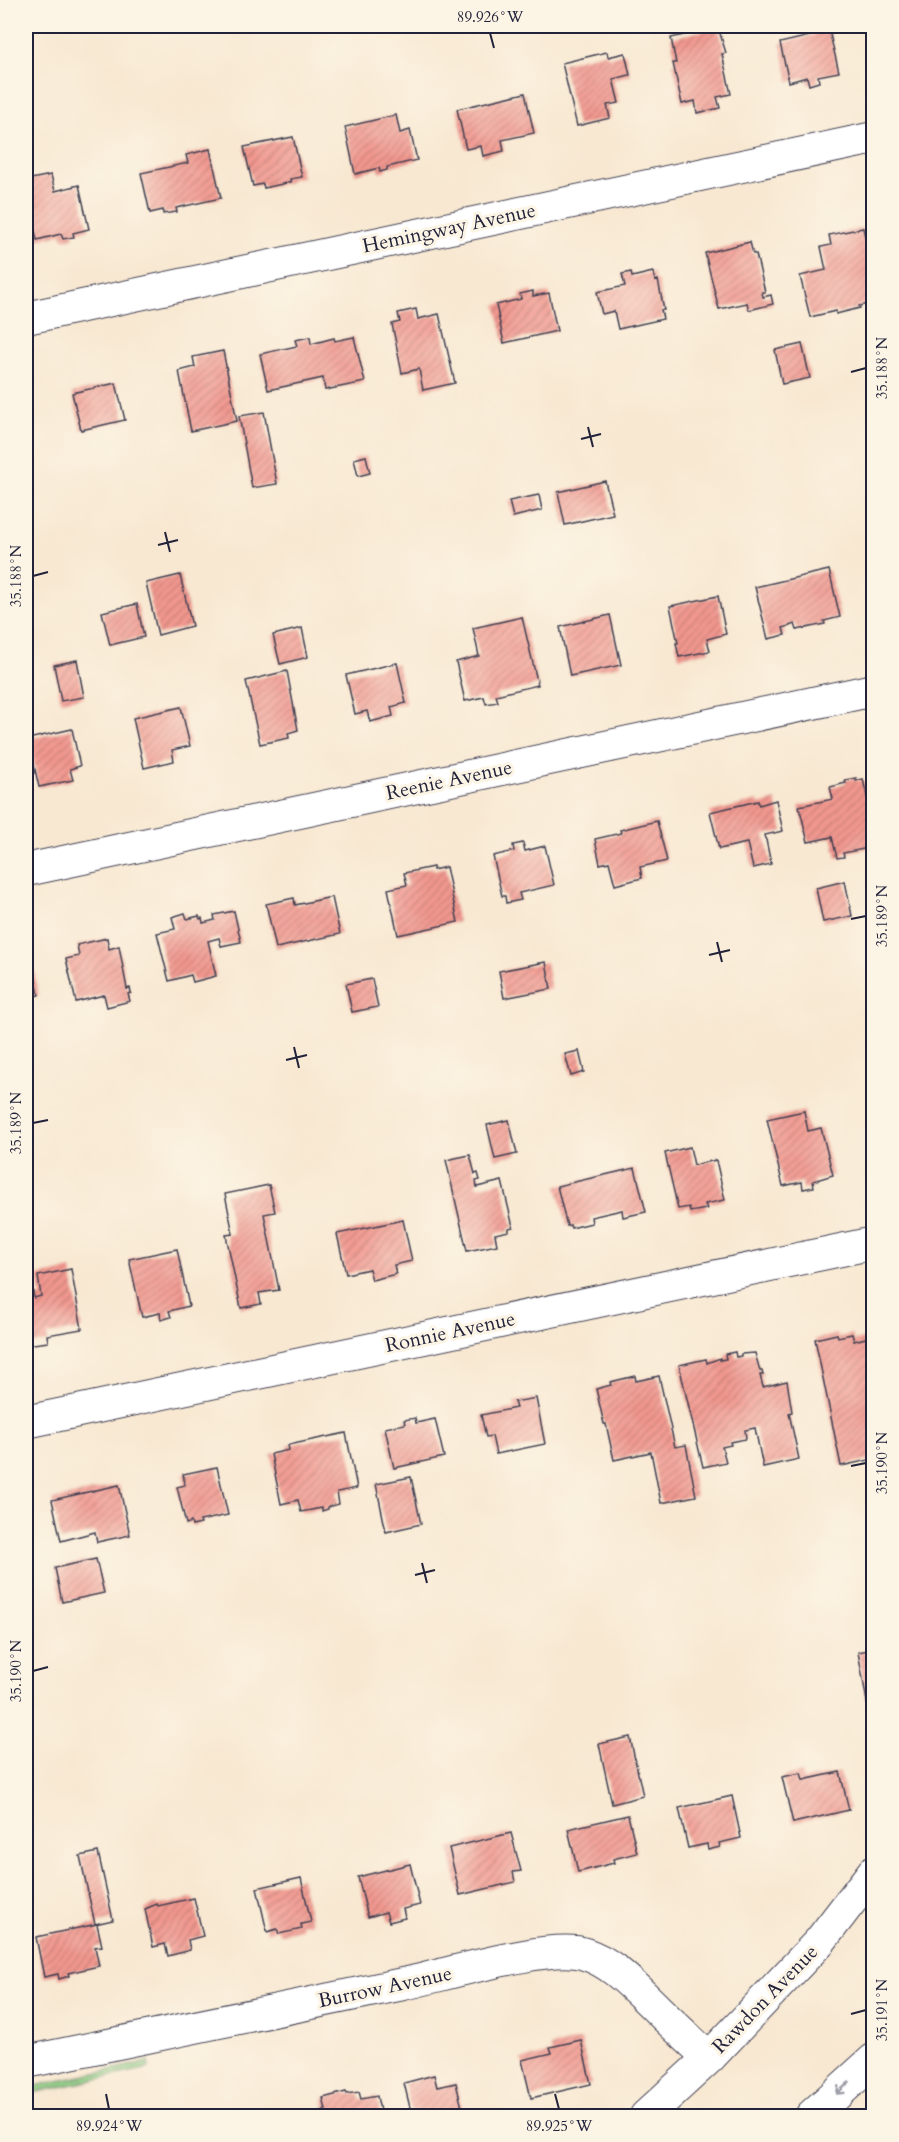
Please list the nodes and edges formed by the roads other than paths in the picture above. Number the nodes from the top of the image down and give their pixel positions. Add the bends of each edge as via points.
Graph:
1 (873, 138) edge
2 (26, 318) edge
3 (873, 690) edge
4 (26, 870) edge
5 (873, 1243) edge
6 (26, 1422) edge
7 (873, 1871) edge
8 (709, 2058) junction
9 (873, 2060) edge
10 (26, 2062) edge
11 (646, 2116) edge
12 (812, 2116) edge

1 - 2 street, Hemingway Avenue
3 - 4 street, Reenie Avenue
5 - 6 street, Ronnie Avenue
7 - 8 street, Rawdon Avenue via 820,1941
8 - 10 street, Burrow Avenue via 620,1974 582,1953 561,1952
8 - 11 street, Rawdon Avenue
9 -> 12 highway

